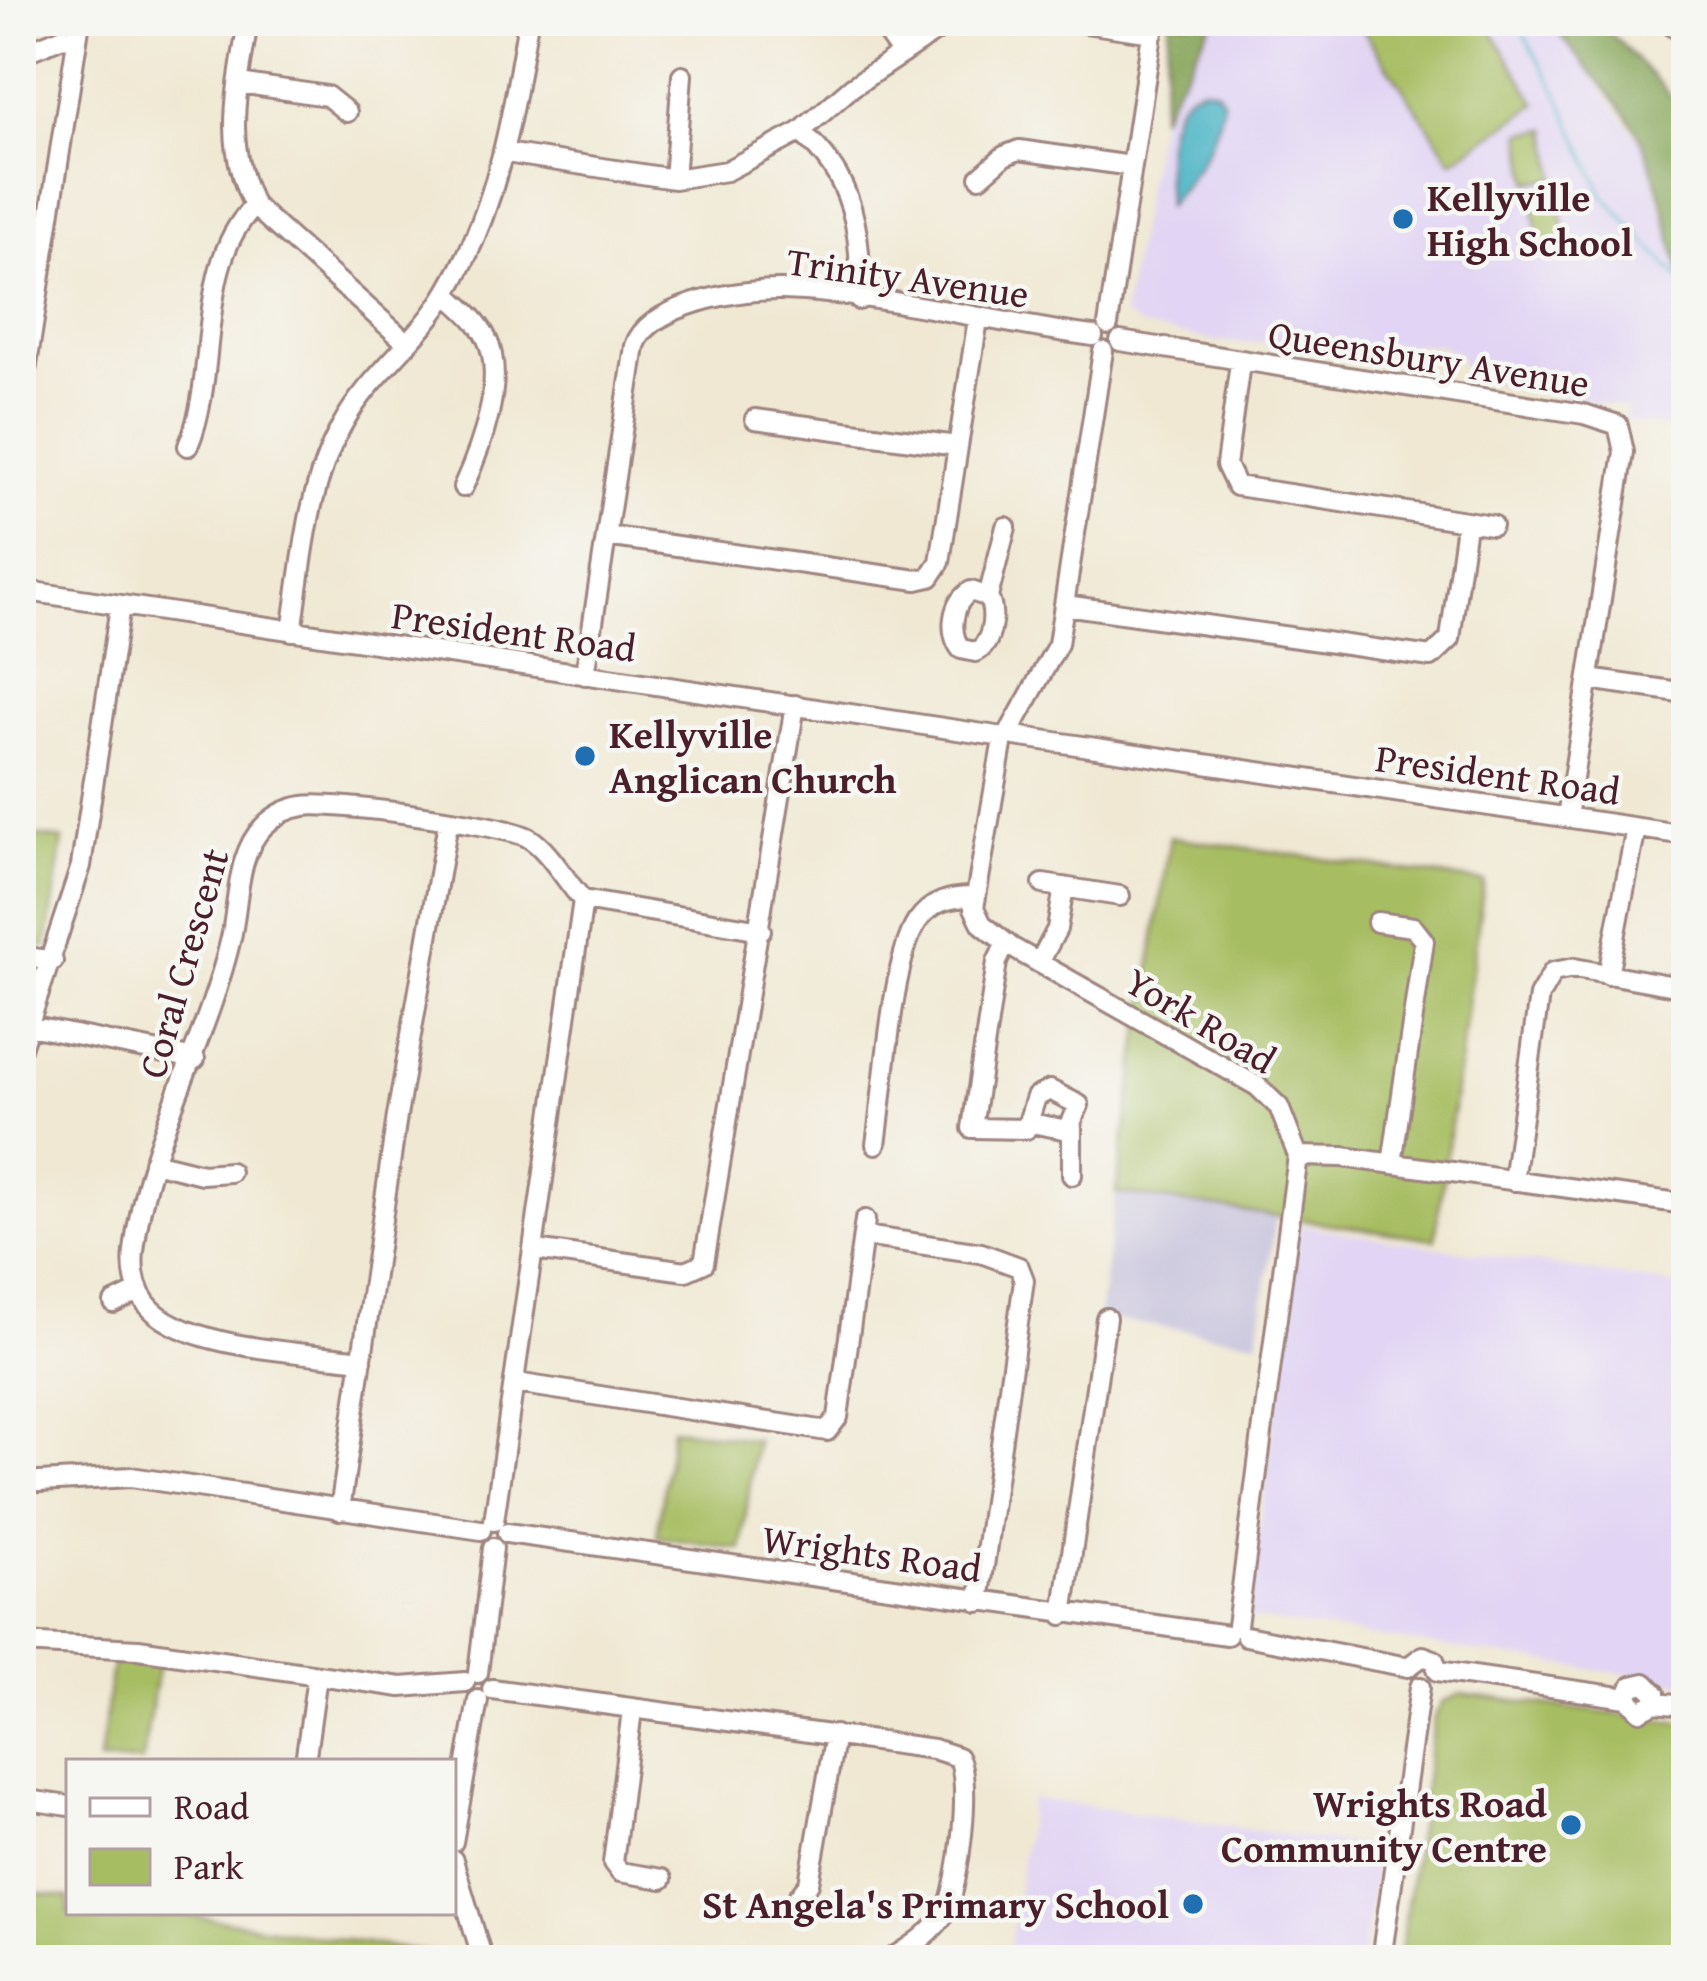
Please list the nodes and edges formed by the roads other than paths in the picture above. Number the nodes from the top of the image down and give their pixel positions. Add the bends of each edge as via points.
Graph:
1 (248, 21) edge
2 (528, 21) edge
3 (878, 21) edge
4 (951, 21) edge
5 (1071, 21) edge
6 (1668, 21) edge
7 (1154, 27) edge
8 (79, 30) edge
9 (1686, 37) edge
10 (902, 53) junction
11 (21, 54) edge
12 (682, 75) dead end
13 (238, 83) junction
14 (347, 112) dead end
15 (800, 132) junction
16 (506, 153) junction
17 (1131, 166) junction
18 (980, 177) dead end
19 (674, 178) junction
20 (254, 206) junction
21 (447, 295) junction
22 (859, 300) junction
23 (978, 319) junction
24 (1106, 338) junction
25 (407, 343) junction
26 (1240, 363) junction
27 (21, 404) edge
28 (755, 419) dead end
29 (188, 446) dead end
30 (957, 446) junction
31 (463, 487) dead end
32 (1466, 525) junction
33 (1492, 525) dead end
34 (1006, 527) dead end
35 (606, 536) junction
36 (933, 574) junction
37 (21, 590) edge
38 (962, 596) junction
39 (988, 596) junction
40 (1065, 605) junction
41 (120, 606) junction
42 (292, 631) junction
43 (585, 675) junction
44 (1589, 679) junction
45 (1686, 693) edge
46 (795, 705) junction
47 (1006, 736) junction
48 (1567, 817) junction
49 (448, 823) junction
50 (1636, 828) junction
51 (1686, 835) edge
52 (1120, 896) dead end
53 (974, 897) junction
54 (583, 900) junction
55 (1377, 922) dead end
56 (761, 930) junction
57 (1006, 944) junction
58 (21, 956) edge
59 (53, 961) junction
60 (1039, 963) junction
61 (1609, 975) junction
62 (1686, 988) edge
63 (29, 1026) junction
64 (21, 1048) edge
65 (196, 1060) junction
66 (1030, 1123) junction
67 (1072, 1127) junction
68 (877, 1144) dead end
69 (1298, 1156) junction
70 (153, 1162) junction
71 (1392, 1164) junction
72 (230, 1172) dead end
73 (1072, 1175) dead end
74 (1513, 1181) junction
75 (1686, 1204) edge
76 (535, 1250) junction
77 (139, 1291) junction
78 (114, 1303) dead end
79 (1106, 1318) dead end
80 (362, 1360) junction
81 (516, 1383) junction
82 (21, 1483) edge
83 (340, 1510) junction
84 (494, 1528) junction
85 (979, 1602) junction
86 (1063, 1615) junction
87 (1237, 1632) junction
88 (21, 1643) edge
89 (1408, 1667) junction
90 (1438, 1671) junction
91 (317, 1676) junction
92 (471, 1677) junction
93 (1420, 1687) junction
94 (485, 1694) junction
95 (1686, 1706) edge
96 (632, 1710) junction
97 (835, 1735) junction
98 (304, 1759) edge
99 (21, 1799) edge
100 (66, 1806) edge
101 (456, 1828) edge
102 (456, 1870) edge
103 (662, 1879) dead end
104 (798, 1897) dead end
105 (483, 1960) edge
106 (890, 1960) edge
107 (1381, 1960) edge

1 - 13 street
2 - 16 street
3 - 10 street
4 - 10 street
5 - 7 street
6 - 9 street
7 - 17 street
8 - 11 street
8 - 27 street
10 - 15 street
12 - 19 street
13 - 14 street via 327,96
13 - 20 street via 232,146
15 - 19 street via 727,171
15 - 22 street via 855,213
16 - 19 street
16 - 21 street
17 - 18 street via 1019,150
17 - 24 street
20 - 25 street
20 - 29 street via 231,230 222,257 200,418
21 - 25 street
21 - 31 street via 476,320 492,351 479,451
22 - 23 street, Trinity Avenue
22 - 35 street, Trinity Avenue via 772,290 651,320 635,346
23 - 24 street, Trinity Avenue
23 - 30 street
24 - 26 street, Queensbury Avenue
24 - 40 street
25 - 42 street via 341,426 330,452 313,500
26 - 32 street via 1227,484
26 - 44 street, Queensbury Avenue via 1618,425 1624,452
28 - 30 street
30 - 36 street
32 - 33 street
32 - 40 street via 1445,657
34 - 39 street
35 - 36 street via 917,580
35 - 43 street, Trinity Avenue
36 - 38 street
37 - 41 street, President Road
38 - 39 street
38 - 39 street via 955,644 976,652 988,641
40 - 47 street via 1051,664
41 - 42 street, President Road
41 - 59 street via 85,848
42 - 43 street, President Road
43 - 46 street, President Road
44 - 45 street
44 - 48 street, Queensbury Avenue
46 - 47 street, President Road
46 - 56 street
47 - 48 street, President Road
47 - 53 street
48 - 50 street, President Road
49 - 54 street, Coral Crescent via 528,837
49 - 65 street, Coral Crescent via 314,805 279,814 260,830 246,853
49 - 80 street
50 - 51 street, President Road
50 - 61 street
52 - 60 street via 1053,885 1057,929
53 - 57 street, York Road via 982,924
53 - 68 street via 932,906 909,941
54 - 56 street
54 - 76 street
55 - 71 street via 1413,927 1424,940
56 - 76 street via 744,993 704,1263 686,1271
57 - 60 street, York Road
57 - 66 street via 972,1128 1016,1132
58 - 59 street
59 - 63 street
60 - 69 street, York Road via 1257,1086 1279,1107
61 - 62 street
61 - 74 street via 1553,972 1539,996
63 - 64 street
63 - 65 street
65 - 70 street, Coral Crescent
66 - 67 street
66 - 67 street via 1036,1097 1050,1090 1078,1105
67 - 73 street
69 - 71 street
69 - 87 street
70 - 72 street
70 - 77 street, Coral Crescent via 134,1252
71 - 74 street
74 - 75 street
76 - 81 street
77 - 78 street
77 - 80 street via 182,1331
79 - 86 street
80 - 83 street
81 - 84 street
81 - 85 street via 826,1431 838,1417 865,1228 998,1257 1019,1267 1024,1280
82 - 83 street, Wrights Road via 131,1477
83 - 84 street, Wrights Road
84 - 85 street, Wrights Road
84 - 92 street via 483,1541 493,1548
85 - 86 street, Wrights Road
86 - 87 street, Wrights Road
87 - 89 street, Wrights Road
88 - 91 street via 138,1649
89 - 90 street via 1423,1656
89 - 93 street
90 - 93 street
90 - 95 street via 1628,1698 1632,1686 1645,1683 1655,1703
91 - 92 street via 401,1687
91 - 98 street
92 - 94 street via 489,1677
93 - 107 street
94 - 96 street
94 - 101 street
96 - 97 street
96 - 103 street via 614,1863 620,1872
97 - 104 street via 809,1883
97 - 106 street via 933,1749 963,1766 946,1909 922,1940
99 - 100 street
102 - 105 street

